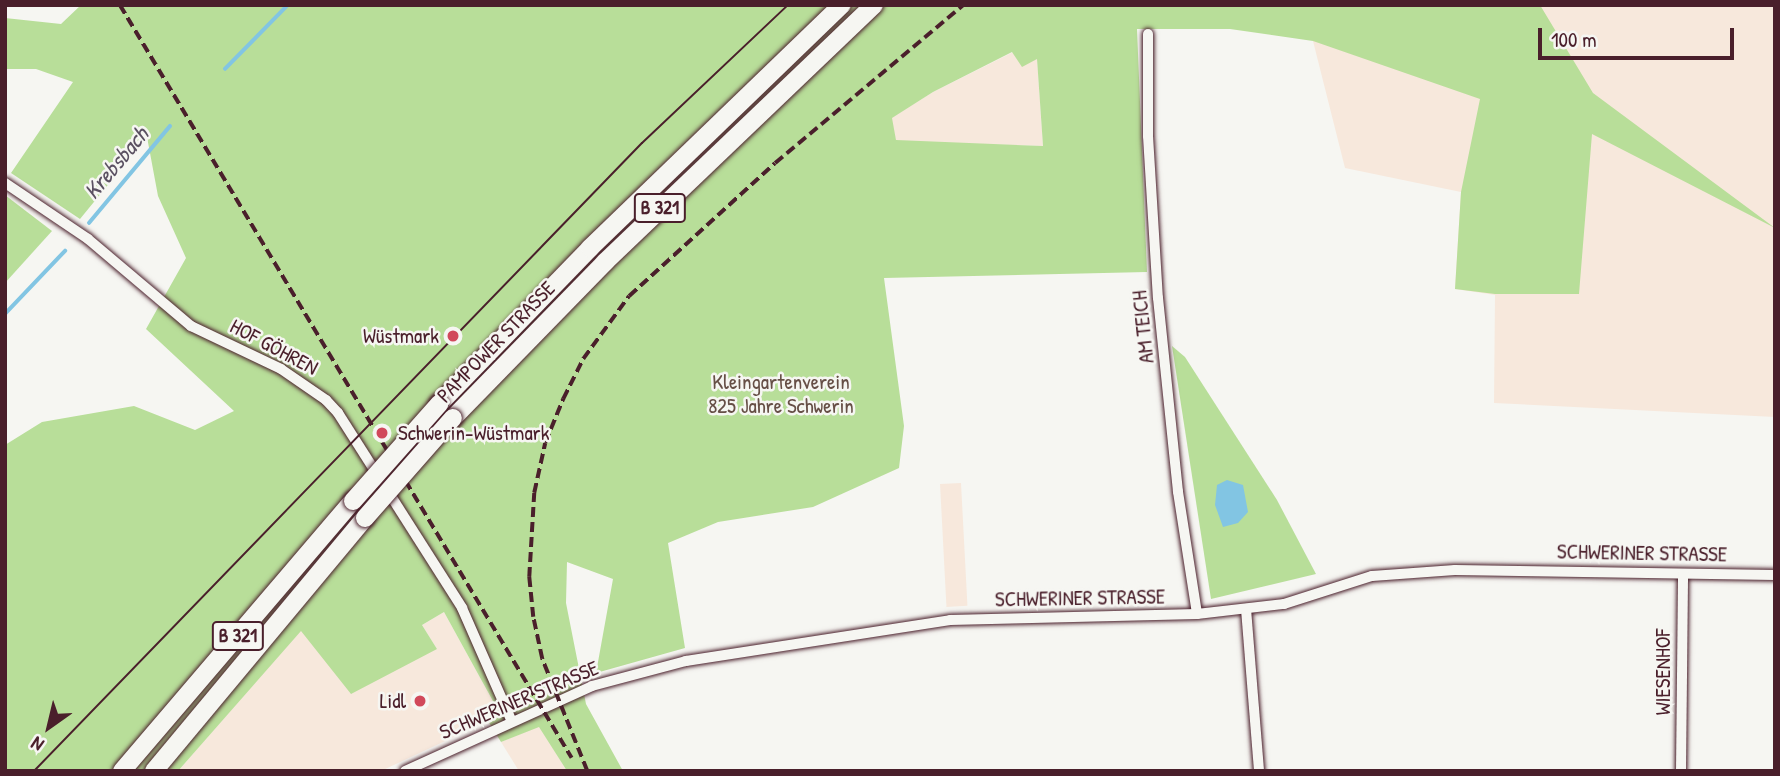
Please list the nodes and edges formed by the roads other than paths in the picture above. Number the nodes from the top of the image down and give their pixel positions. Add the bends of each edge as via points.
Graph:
1 (842, 5) edge
2 (874, 5) edge
3 (1148, 34) dead end
4 (5, 183) edge
5 (1683, 573) junction
6 (1775, 575) edge
7 (1246, 609) junction
8 (1197, 614) junction
9 (512, 722) junction
10 (122, 771) edge
11 (154, 771) edge
12 (405, 771) edge
13 (1259, 771) edge
14 (1681, 771) edge

1 - 10 main road, PAMPOWER STRASSE / B 321, bridge via 590,248 439,404
2 - 11 main road, PAMPOWER STRASSE / B 321, bridge via 614,253 453,418
3 - 8 street, AM TEICH via 1148,136 1158,298 1178,492
4 - 9 street, HOF GÖHREN via 88,239 191,326 281,369 326,400 462,608
5 - 6 street, SCHWERINER STRASSE
5 - 7 street, SCHWERINER STRASSE via 1455,570 1372,576 1284,604
5 - 14 street, WIESENHOF
7 - 8 street, SCHWERINER STRASSE
7 - 13 street
8 - 9 street, SCHWERINER STRASSE via 950,620 686,661 592,686
9 - 12 street, SCHWERINER STRASSE

